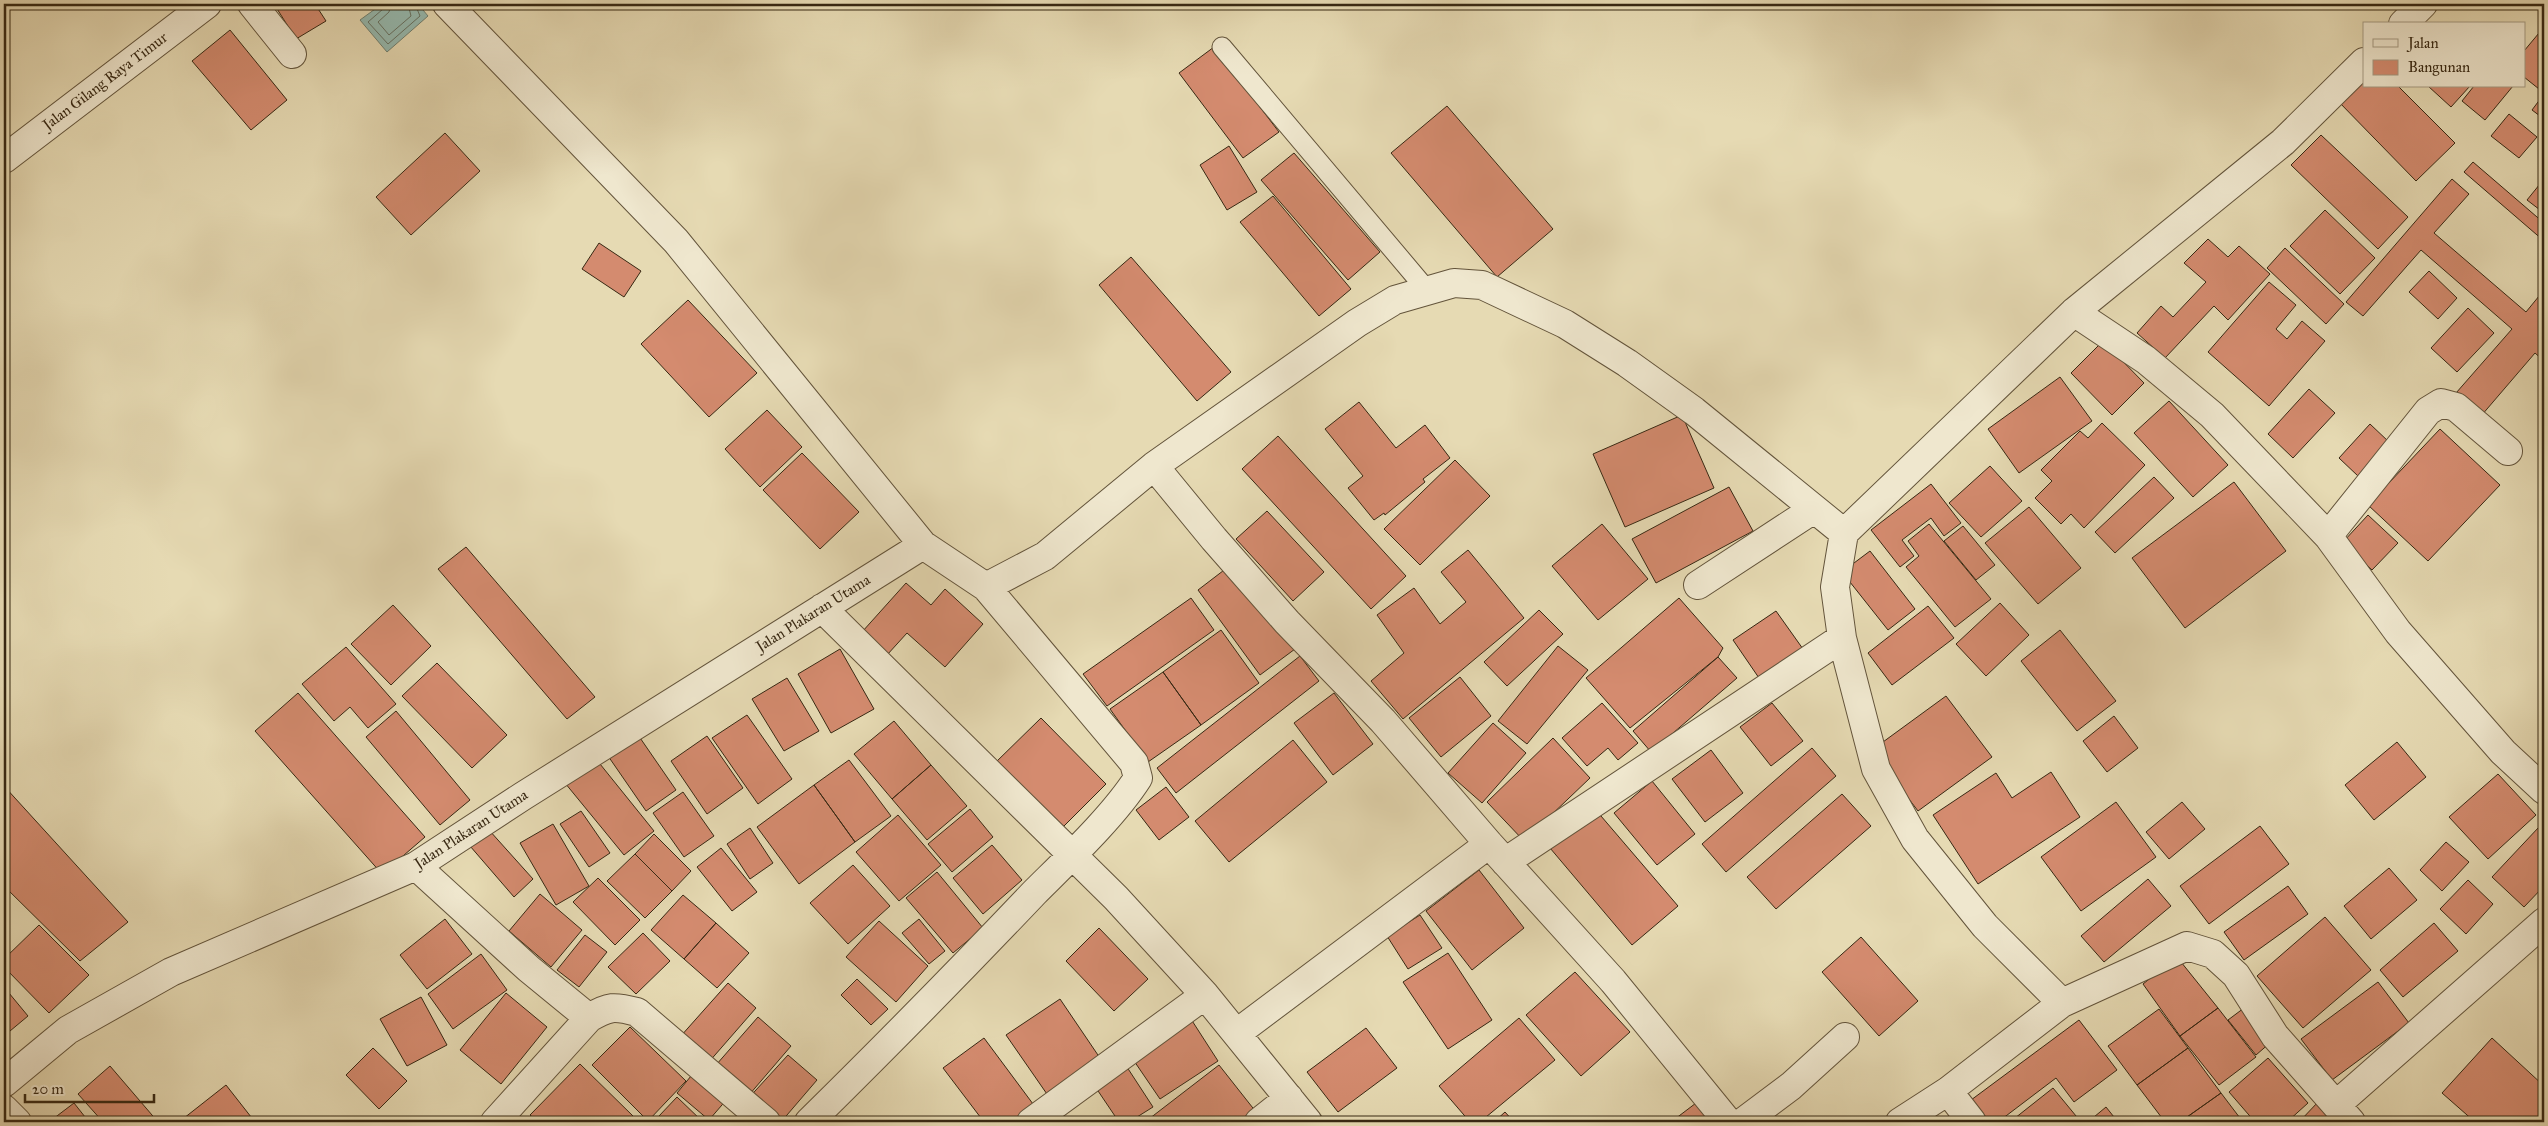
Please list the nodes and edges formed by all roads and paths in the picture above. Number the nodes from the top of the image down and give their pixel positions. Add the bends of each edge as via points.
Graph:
1 (207, 4) edge
2 (252, 4) edge
3 (448, 4) edge
4 (2422, 4) edge
5 (2405, 22) edge
6 (1222, 47) dead end
7 (292, 54) dead end
8 (2363, 63) edge
9 (4, 159) edge
10 (1426, 290) junction
11 (2074, 312) junction
12 (2508, 451) dead end
13 (1154, 466) junction
14 (1814, 509) junction
15 (1844, 533) junction
16 (2328, 536) junction
17 (923, 545) junction
18 (1698, 585) dead end
19 (986, 587) junction
20 (822, 608) junction
21 (1842, 638) junction
22 (2544, 790) edge
23 (1073, 853) junction
24 (1497, 853) junction
25 (416, 866) junction
26 (2544, 922) edge
27 (1205, 995) junction
28 (2062, 1004) junction
29 (589, 1018) junction
30 (1237, 1033) junction
31 (1845, 1037) dead end
32 (4, 1083) edge
33 (1948, 1091) junction
34 (1289, 1098) junction
35 (4, 1110) edge
36 (2343, 1114) edge
37 (17, 1122) edge
38 (495, 1122) edge
39 (766, 1122) edge
40 (809, 1122) edge
41 (1031, 1122) edge
42 (1259, 1122) edge
43 (1308, 1122) edge
44 (1728, 1122) edge
45 (1743, 1122) edge
46 (1900, 1122) edge
47 (1972, 1122) edge

1 - 9 street, Jalan Gilang Raya Timur
2 - 7 street
3 - 17 street via 676,241
4 - 5 street
6 - 10 lane
8 - 11 street via 2283,142
10 - 13 street via 1395,300 1357,323
10 - 14 street via 1454,283 1482,285 1565,324 1694,411
11 - 15 street
11 - 16 street via 2146,360 2212,415
12 - 16 street via 2456,407 2441,402 2428,411
13 - 19 street via 1045,556
13 - 24 street via 1287,622 1383,721
14 - 15 street
14 - 18 street
15 - 21 street via 1835,587
16 - 22 street via 2398,632 2504,752
17 - 19 street
17 - 20 street, Jalan Plakaran Utama
19 - 23 street via 1134,763 1138,778 1130,790
20 - 23 street
20 - 25 street, Jalan Plakaran Utama
21 - 24 street
21 - 28 street via 1876,769 1916,839 1985,926
23 - 27 street
23 - 40 street via 946,986
24 - 30 street
24 - 44 street via 1612,981
25 - 29 street via 529,969
25 - 32 street, Jalan Plakaran Utama via 171,972 68,1030
26 - 36 street
27 - 30 street
27 - 41 street
28 - 33 street
28 - 36 street via 2187,946 2213,954 2236,975 2275,1036
29 - 38 street
29 - 39 street via 617,1006 637,1012
30 - 34 street
31 - 45 street via 1791,1086
33 - 46 street
33 - 47 street
34 - 42 street
34 - 43 street
35 - 37 street

